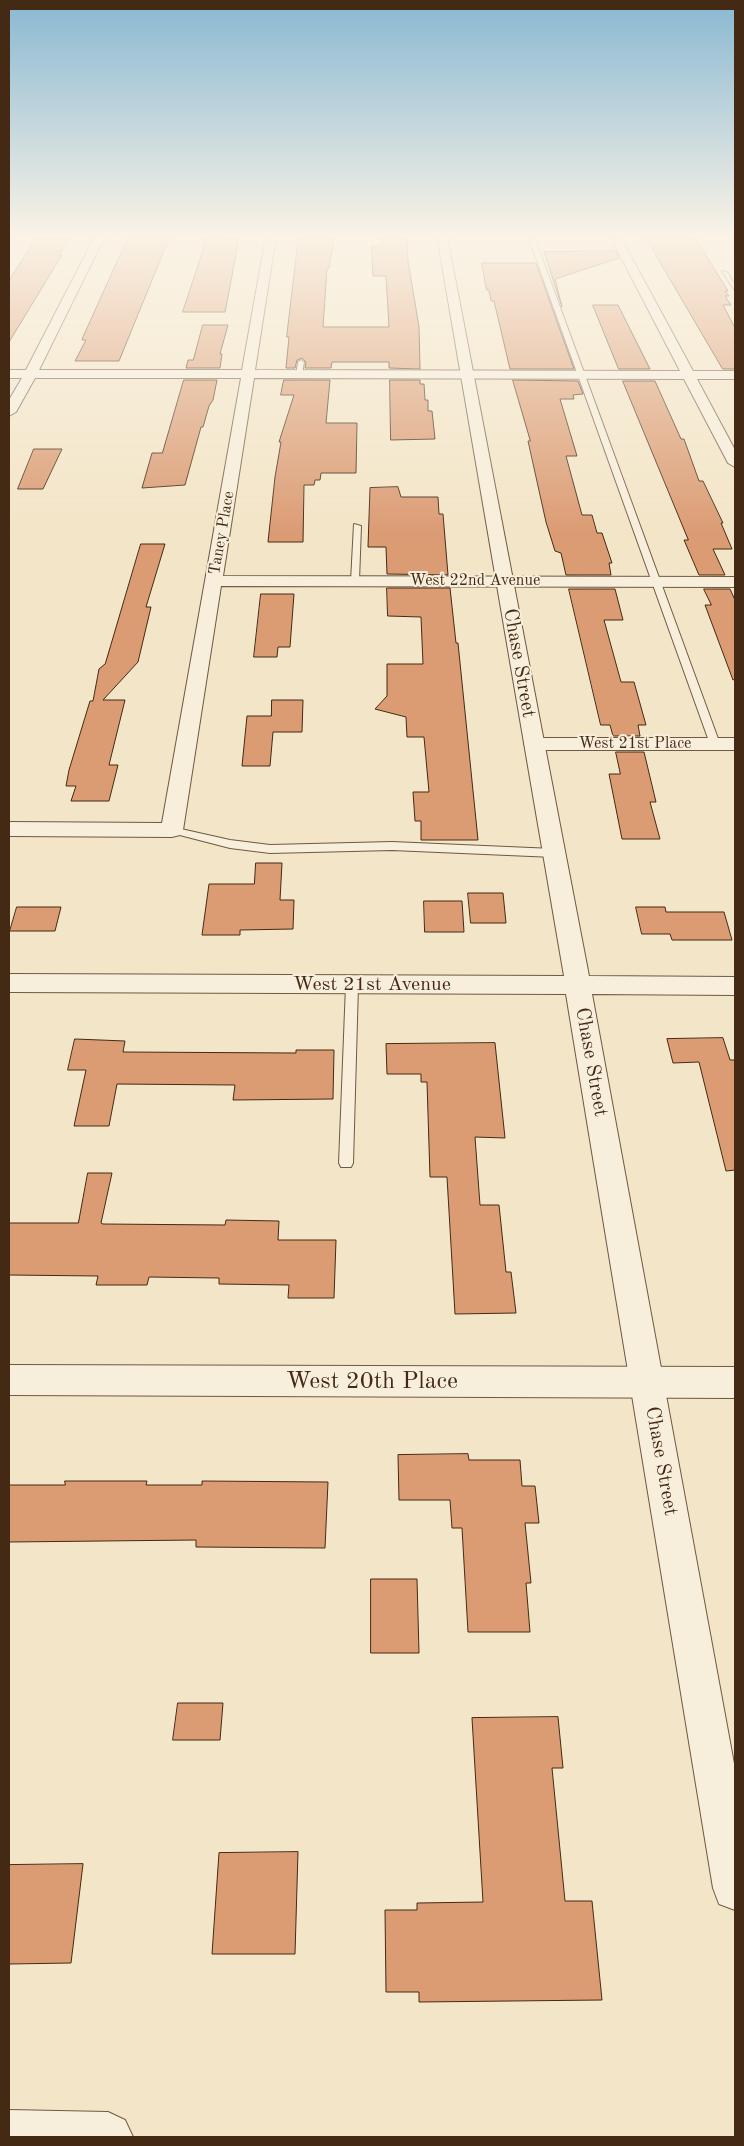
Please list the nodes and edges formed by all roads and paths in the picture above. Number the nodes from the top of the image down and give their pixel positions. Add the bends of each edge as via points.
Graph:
1 (49, 336) edge
2 (254, 336) edge
3 (460, 336) edge
4 (567, 336) edge
5 (669, 336) edge
6 (9, 374) edge
7 (30, 374) junction
8 (248, 375) junction
9 (467, 375) junction
10 (690, 375) junction
11 (735, 375) edge
12 (582, 376) junction
13 (9, 412) edge
14 (735, 463) edge
15 (357, 526) dead end
16 (214, 581) junction
17 (355, 581) junction
18 (504, 582) junction
19 (657, 582) junction
20 (735, 582) edge
21 (534, 744) junction
22 (725, 744) edge
23 (9, 829) edge
24 (172, 830) junction
25 (554, 853) junction
26 (9, 983) edge
27 (352, 985) junction
28 (578, 986) junction
29 (735, 986) edge
30 (346, 1163) dead end
31 (9, 1380) edge
32 (647, 1382) junction
33 (735, 1382) edge
34 (735, 1888) edge
35 (9, 2136) edge
36 (108, 2137) edge

1 - 7 street
2 - 8 street, Taney Place
3 - 9 street, Chase Street
4 - 12 lane
5 - 10 street
6 - 7 street
7 - 8 street
7 - 13 street
8 - 9 street via 300,368
8 - 16 street, Taney Place
9 - 12 street
9 - 18 street, Chase Street
10 - 11 street
10 - 12 street
10 - 14 street
12 - 19 lane
15 - 17 lane
16 - 17 street, West 22nd Avenue
16 - 24 street, Taney Place
17 - 18 street, West 22nd Avenue
18 - 19 street, West 22nd Avenue
18 - 21 street, Chase Street
19 - 20 street, West 22nd Avenue
19 - 22 lane
21 - 22 street, West 21st Place
21 - 25 street, Chase Street
23 - 24 street
24 - 25 lane via 230,844 270,849 392,846
25 - 28 street, Chase Street
26 - 27 street, West 21st Avenue
27 - 28 street, West 21st Avenue
27 - 30 lane
28 - 29 street, West 21st Avenue
28 - 32 street, Chase Street
31 - 32 street, West 20th Place
32 - 33 street, West 20th Place
32 - 34 street, Chase Street
35 - 36 street

